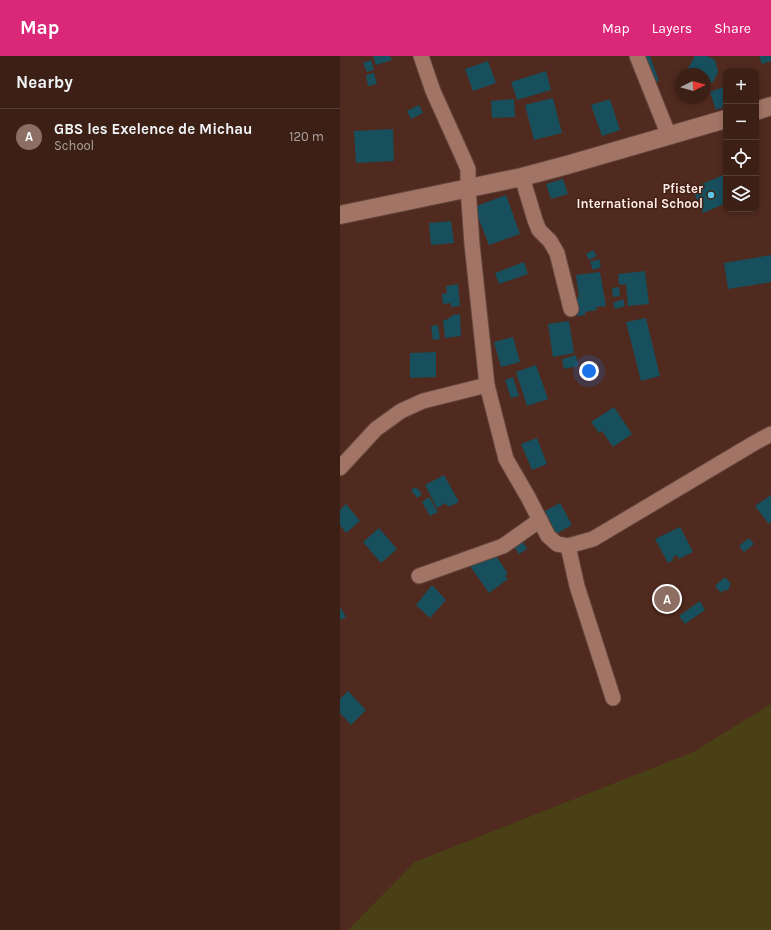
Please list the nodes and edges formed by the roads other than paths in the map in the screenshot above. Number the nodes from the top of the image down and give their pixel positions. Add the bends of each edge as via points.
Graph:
1 (421, 56) edge
2 (637, 56) edge
3 (771, 106) edge
4 (759, 110) edge
5 (723, 121) edge
6 (669, 136) junction
7 (522, 177) junction
8 (468, 188) junction
9 (340, 215) edge
10 (571, 309) dead end
11 (487, 385) junction
12 (771, 434) edge
13 (340, 468) edge
14 (540, 520) junction
15 (568, 546) junction
16 (419, 576) dead end
17 (613, 698) dead end

1 - 8 street via 433,91 468,169
2 - 6 street
3 - 4 street
5 - 6 street
6 - 7 street
7 - 8 street
7 - 10 street via 539,230 557,253
8 - 9 street
8 - 11 street
11 - 13 street via 423,401 401,411 376,429
11 - 14 street via 506,459
12 - 15 street via 593,539
14 - 15 street via 548,536 557,544
14 - 16 street via 503,546
15 - 17 street via 577,586

